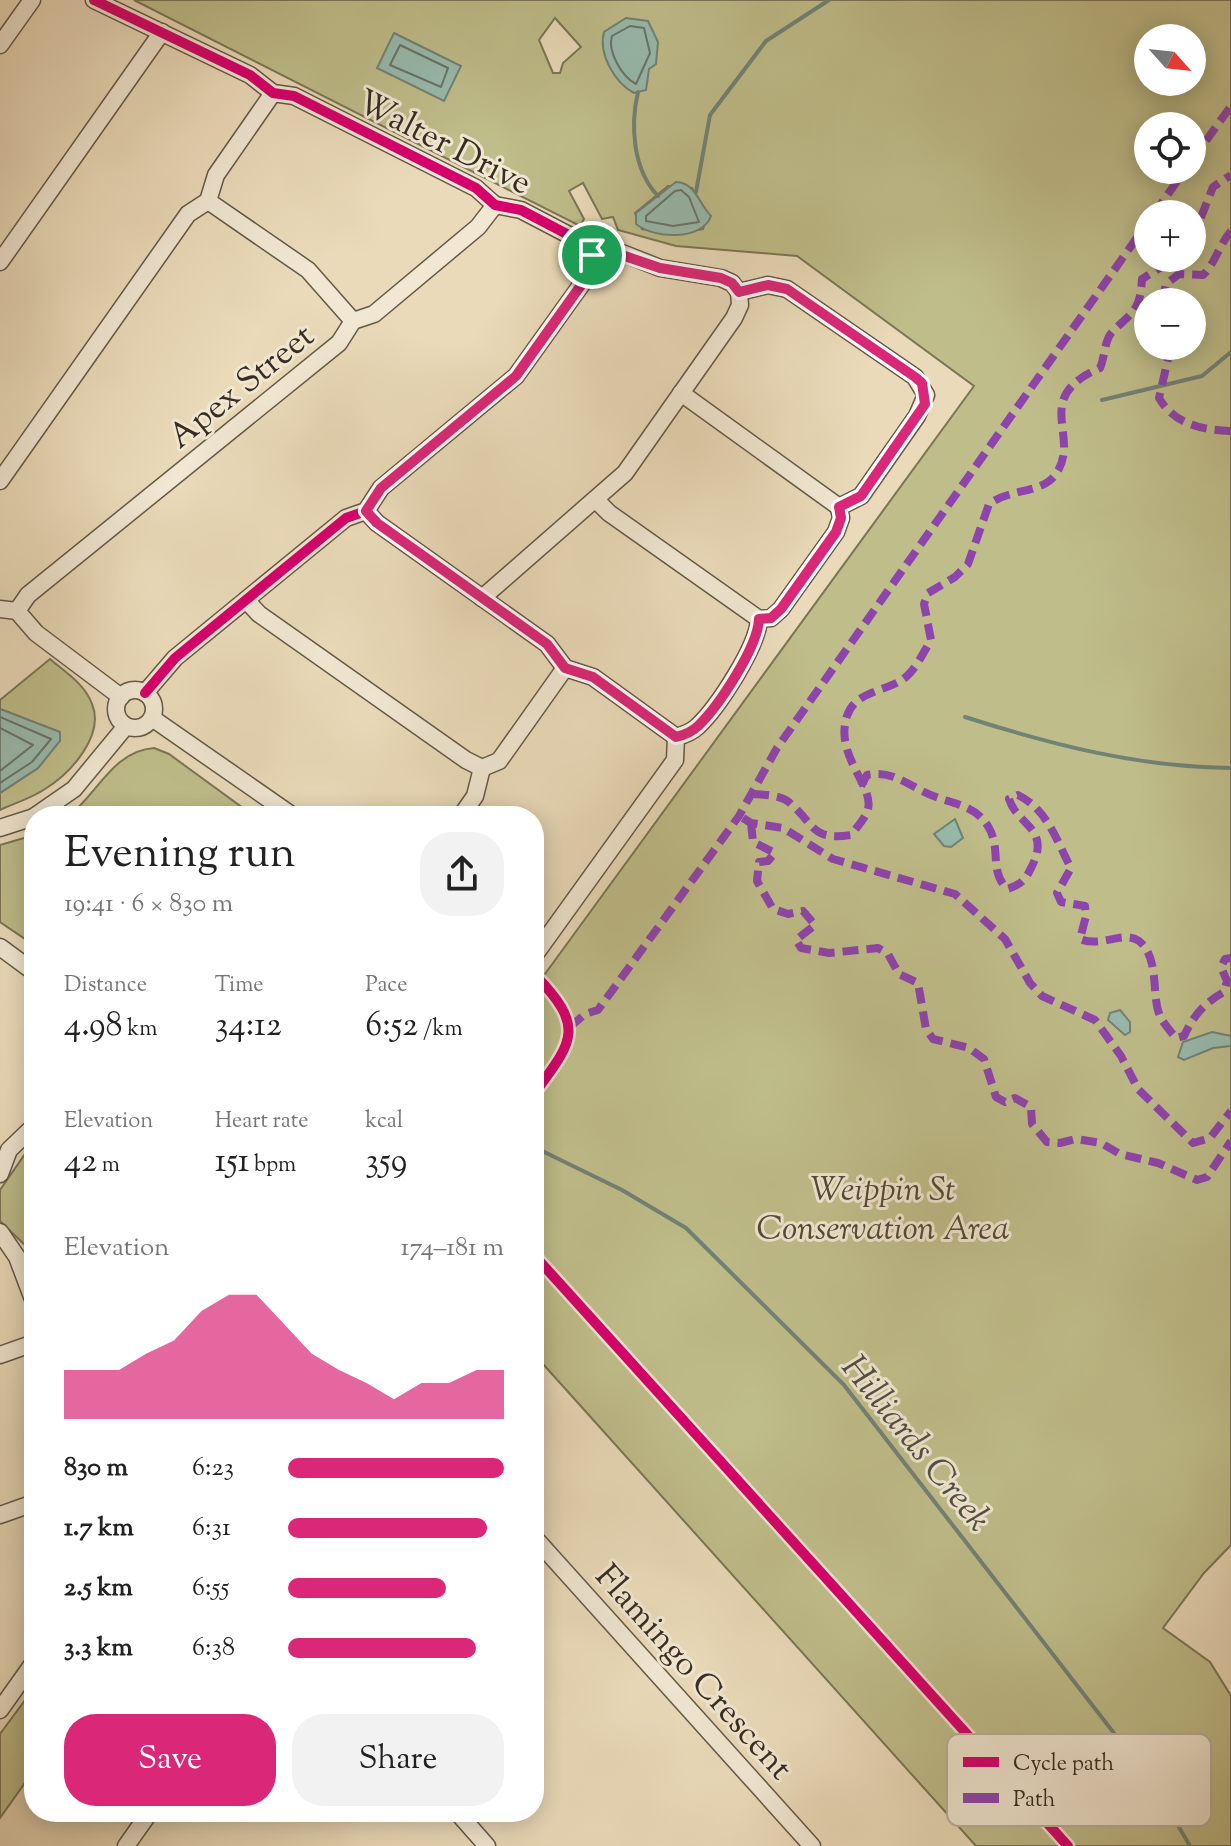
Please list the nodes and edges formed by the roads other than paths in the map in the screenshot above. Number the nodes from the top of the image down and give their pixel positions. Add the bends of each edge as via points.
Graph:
1 (32, 0) edge
2 (94, 0) edge
3 (162, 32) junction
4 (0, 45) edge
5 (273, 93) junction
6 (208, 201) junction
7 (495, 205) junction
8 (592, 255) junction
9 (0, 262) edge
10 (739, 292) junction
11 (353, 321) junction
12 (681, 393) junction
13 (0, 481) edge
14 (596, 500) junction
15 (839, 507) junction
16 (366, 511) junction
17 (482, 598) junction
18 (246, 600) junction
19 (0, 609) edge
20 (17, 611) junction
21 (759, 619) junction
22 (565, 668) junction
23 (145, 693) junction
24 (121, 697) junction
25 (152, 718) junction
26 (126, 726) junction
27 (676, 737) junction
28 (482, 768) junction
29 (49, 806) edge
30 (279, 806) edge
31 (468, 806) edge
32 (24, 820) edge
33 (0, 828) edge
34 (544, 942) edge
35 (0, 947) edge
36 (24, 965) edge
37 (24, 1133) edge
38 (4, 1147) edge
39 (0, 1174) edge
40 (0, 1232) edge
41 (24, 1276) edge
42 (24, 1347) edge
43 (0, 1355) edge
44 (24, 1507) edge
45 (0, 1515) edge
46 (544, 1548) edge
47 (24, 1676) edge
48 (0, 1710) edge
49 (143, 1822) edge
50 (466, 1822) edge
51 (126, 1846) edge
52 (487, 1846) edge
53 (812, 1846) edge

1 - 4 street
2 - 3 street, Walter Drive
3 - 5 street, Walter Drive via 259,79
3 - 9 street
5 - 6 street via 216,175
5 - 7 street, Walter Drive via 294,96 322,110 476,188
6 - 11 street via 320,280
6 - 13 street via 188,214
7 - 8 street, Walter Drive via 521,210 578,239
7 - 11 street, Apex Street via 478,227 381,309
8 - 10 street via 622,253 660,268 721,278
8 - 16 street via 589,274 516,376 381,488
10 - 12 street via 734,318
10 - 15 street via 768,285 787,289 922,383 925,404 917,416 861,496
11 - 20 street, Apex Street via 339,343 28,595
12 - 14 street via 625,473
12 - 15 street
14 - 17 street
14 - 21 street
15 - 21 street via 836,532 781,609 771,618
16 - 17 street
16 - 18 street via 346,518
17 - 22 street via 547,644
18 - 23 street via 175,658
18 - 28 street
19 - 20 street
20 - 24 street via 36,633
21 - 27 street via 754,647 703,720
22 - 27 street via 593,677
22 - 28 street via 499,761
23 - 24 street via 133,690
23 - 25 street via 153,702
24 - 26 street via 116,711
25 - 26 street via 142,727
25 - 30 street
26 - 29 street via 74,789
27 - 34 street via 675,760
28 - 31 street
32 - 33 street
35 - 36 street
37 - 38 street
38 - 39 street
40 - 41 street
42 - 43 street
44 - 45 street
46 - 53 street, Flamingo Crescent
47 - 48 street
49 - 51 street
50 - 52 street

